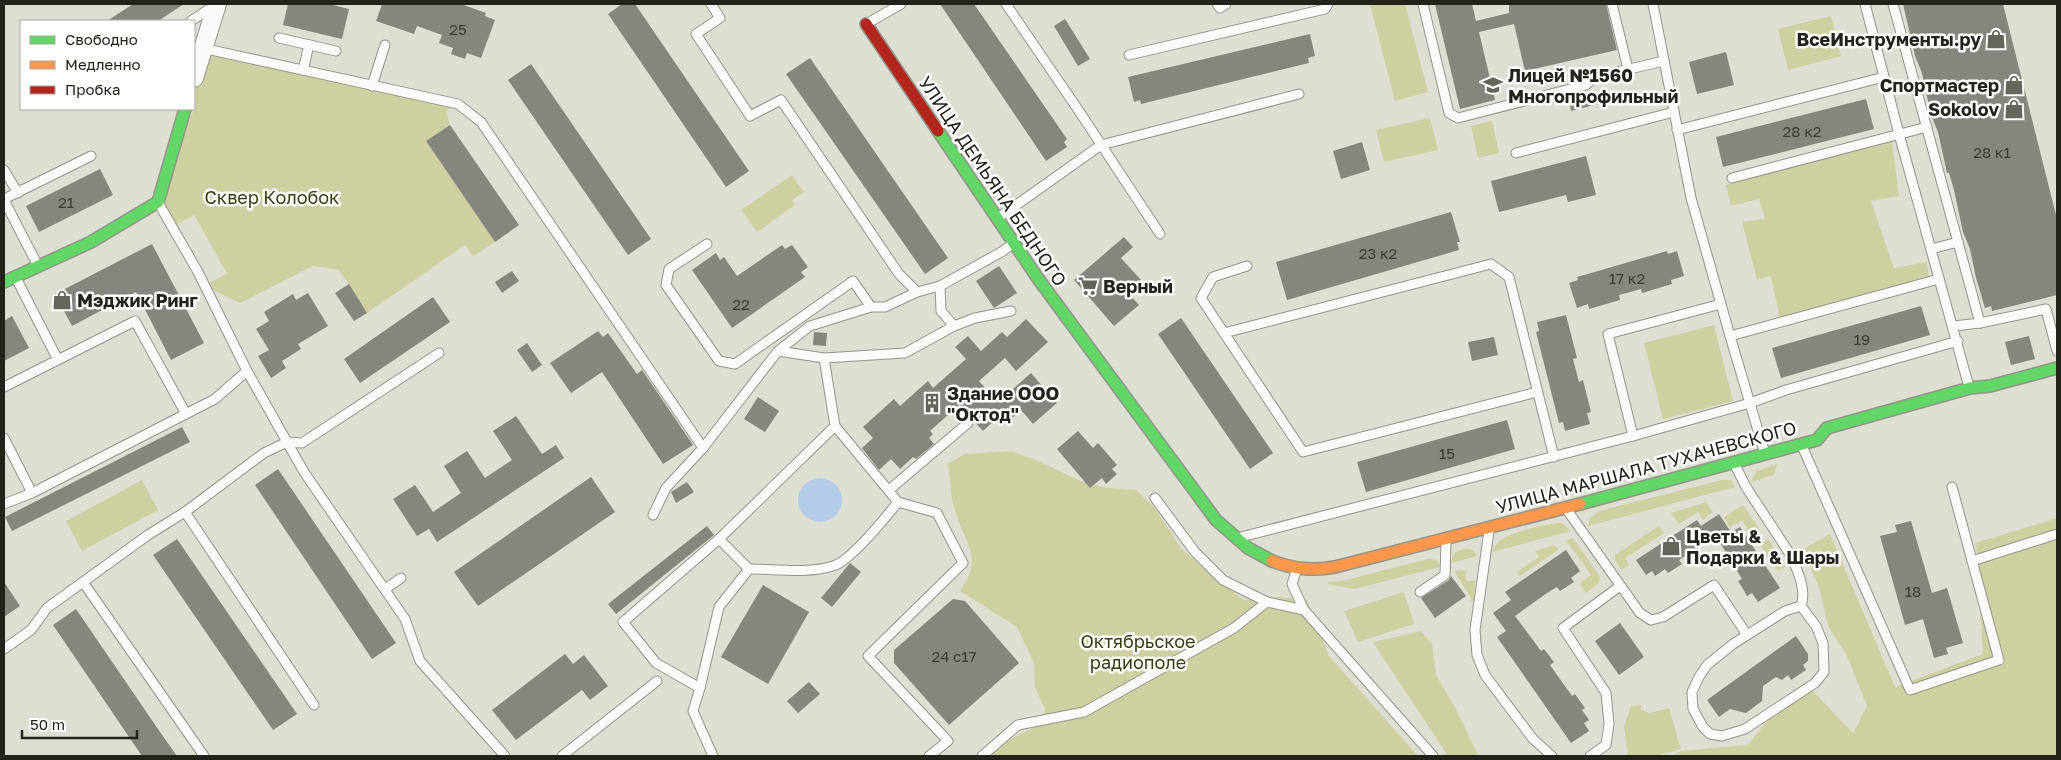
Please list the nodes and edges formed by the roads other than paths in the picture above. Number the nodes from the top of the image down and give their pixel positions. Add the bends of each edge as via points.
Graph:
1 (216, 4) edge
2 (711, 4) edge
3 (900, 4) edge
4 (1006, 4) edge
5 (1217, 4) edge
6 (1226, 4) edge
7 (1328, 4) edge
8 (1423, 4) edge
9 (1612, 4) edge
10 (1652, 4) edge
11 (1865, 4) edge
12 (1893, 4) edge
13 (192, 20) edge
14 (866, 24) joint
15 (279, 38) dead end
16 (384, 44) dead end
17 (309, 45) junction
18 (202, 48) junction
19 (336, 51) dead end
20 (1129, 56) dead end
21 (1664, 61) junction
22 (303, 70) junction
23 (1628, 70) junction
24 (195, 74) edge
25 (1884, 77) junction
26 (372, 86) junction
27 (1299, 94) dead end
28 (185, 110) edge
29 (1674, 112) junction
30 (1927, 127) junction
31 (1677, 130) junction
32 (1899, 134) junction
33 (1102, 145) junction
34 (1516, 153) dead end
35 (91, 156) dead end
36 (4, 170) edge
37 (1732, 178) dead end
38 (18, 193) junction
39 (4, 200) edge
40 (158, 202) junction
41 (998, 218) junction
42 (1160, 234) dead end
43 (1958, 242) junction
44 (1014, 243) junction
45 (707, 244) dead end
46 (1931, 249) junction
47 (38, 266) junction
48 (1247, 266) dead end
49 (16, 276) junction
50 (1939, 279) junction
51 (4, 282) edge
52 (940, 286) junction
53 (917, 292) junction
54 (1721, 304) junction
55 (871, 307) junction
56 (1011, 311) dead end
57 (1980, 323) junction
58 (954, 326) junction
59 (1954, 326) junction
60 (1224, 333) junction
61 (1730, 336) junction
62 (1958, 341) junction
63 (778, 351) junction
64 (2057, 351) edge
65 (439, 353) dead end
66 (824, 358) junction
67 (58, 360) junction
68 (2057, 368) edge
69 (247, 372) junction
70 (4, 387) edge
71 (1970, 388) junction
72 (1538, 392) junction
73 (1750, 403) junction
74 (186, 414) junction
75 (968, 423) dead end
76 (834, 426) junction
77 (1633, 436) junction
78 (4, 438) edge
79 (287, 442) junction
80 (1801, 444) junction
81 (703, 448) junction
82 (1765, 454) junction
83 (1554, 457) junction
84 (1734, 463) junction
85 (1952, 487) dead end
86 (889, 490) junction
87 (32, 493) junction
88 (1154, 498) dead end
89 (898, 502) junction
90 (4, 504) edge
91 (1566, 507) junction
92 (185, 512) junction
93 (653, 515) dead end
94 (1490, 527) junction
95 (2057, 534) edge
96 (1233, 538) junction
97 (719, 539) junction
98 (1446, 539) junction
99 (1266, 559) joint
100 (1972, 561) junction
101 (1297, 567) junction
102 (749, 569) junction
103 (401, 578) dead end
104 (83, 582) junction
105 (1620, 586) junction
106 (385, 589) junction
107 (1420, 592) dead end
108 (1266, 602) junction
109 (1801, 606) junction
110 (1304, 610) junction
111 (1747, 635) junction
112 (4, 650) edge
113 (657, 681) dead end
114 (700, 688) junction
115 (314, 705) dead end
116 (204, 756) edge
117 (505, 756) edge
118 (562, 756) edge
119 (713, 756) edge
120 (929, 756) edge
121 (982, 756) edge
122 (1434, 756) edge
123 (1552, 756) edge
124 (1590, 756) edge

1 - 13 lane
1 - 18 street
2 - 53 lane via 720,18 696,34 750,116 781,100 899,274
3 - 14 lane
4 - 33 lane
5 - 6 lane via 1220,8
7 - 20 lane via 1325,9
8 - 23 lane via 1449,112 1458,118 1586,85 1595,77
9 - 23 lane
10 - 21 lane
11 - 25 lane
12 - 30 lane
14 - 41 street, УЛИЦА ДЕМЬЯНА БЕДНОГО
15 - 17 lane
16 - 26 lane
17 - 19 lane
17 - 22 lane
18 - 22 lane
18 - 24 street
21 - 23 lane
21 - 29 lane
22 - 26 lane
25 - 31 lane
25 - 32 lane
26 - 81 lane via 458,104 481,122
27 - 33 lane
28 - 40 street
29 - 31 lane
29 - 34 lane
30 - 32 lane
30 - 43 lane
31 - 54 lane via 1691,198
32 - 37 lane
32 - 46 lane
33 - 41 lane
33 - 42 lane
35 - 38 lane
36 - 38 lane
38 - 39 lane
39 - 47 lane
40 - 47 street via 91,242
40 - 69 lane via 198,272
41 - 44 street, УЛИЦА ДЕМЬЯНА БЕДНОГО
43 - 46 lane
43 - 57 lane
44 - 52 lane
44 - 96 street, УЛИЦА ДЕМЬЯНА БЕДНОГО via 1100,365 1216,520
45 - 55 lane via 669,269 666,285 719,361 735,364 853,281
46 - 50 lane
47 - 49 street
48 - 60 lane via 1213,277 1201,298
49 - 51 street
49 - 67 lane
50 - 59 lane
50 - 61 lane
52 - 53 lane
52 - 58 lane via 941,311
53 - 55 lane via 885,307
54 - 61 lane
54 - 77 lane via 1608,334
55 - 63 lane via 810,326
56 - 58 lane
57 - 59 lane
57 - 64 lane via 2046,309
58 - 66 lane via 905,353
59 - 62 lane
60 - 72 lane via 1304,452
60 - 72 lane via 1491,264 1509,277
61 - 73 lane
62 - 71 lane
62 - 73 lane
63 - 66 lane
63 - 81 lane
65 - 79 lane via 302,443
66 - 76 lane
67 - 70 lane
67 - 74 lane via 135,321
68 - 71 street, УЛИЦА МАРШАЛА ТУХАЧЕВСКОГО via 1990,386
69 - 74 lane via 215,399
69 - 79 lane
71 - 80 street, УЛИЦА МАРШАЛА ТУХАЧЕВСКОГО via 1827,428 1817,440
72 - 83 lane
73 - 77 lane
73 - 82 lane
74 - 87 lane
75 - 86 lane
76 - 86 lane
76 - 97 lane
77 - 83 lane
78 - 87 lane
79 - 92 lane via 264,453
79 - 106 lane
80 - 82 street, УЛИЦА МАРШАЛА ТУХАЧЕВСКОГО
80 - 100 lane via 1910,690 1999,660
81 - 93 lane via 666,488
82 - 84 street, УЛИЦА МАРШАЛА ТУХАЧЕВСКОГО
83 - 96 lane
84 - 91 street, УЛИЦА МАРШАЛА ТУХАЧЕВСКОГО
84 - 109 lane via 1793,559 1804,597
85 - 100 lane
86 - 89 lane
87 - 90 lane
88 - 108 lane via 1195,552 1223,580
89 - 102 lane via 860,546 835,566 805,570
89 - 120 lane via 937,512 963,563 868,656 948,742
91 - 94 street, УЛИЦА МАРШАЛА ТУХАЧЕВСКОГО
91 - 105 lane
92 - 104 lane
92 - 115 lane
94 - 98 street, УЛИЦА МАРШАЛА ТУХАЧЕВСКОГО
94 - 123 lane via 1475,630 1477,655 1485,675 1533,739
95 - 100 lane
96 - 99 street, УЛИЦА ДЕМЬЯНА БЕДНОГО
97 - 102 lane
97 - 114 lane via 623,622 656,663
98 - 101 street, УЛИЦА МАРШАЛА ТУХАЧЕВСКОГО via 1340,566 1314,570
98 - 107 lane via 1445,575
99 - 101 street, УЛИЦА МАРШАЛА ТУХАЧЕВСКОГО
101 - 110 lane via 1292,584
102 - 114 lane via 719,607
103 - 106 lane
104 - 112 lane via 47,608 30,630
104 - 116 lane
105 - 111 lane via 1640,613 1651,620 1663,617 1714,585
105 - 124 lane via 1563,628 1606,694 1609,724 1606,744
106 - 117 lane via 405,619 420,661
108 - 110 lane
108 - 121 lane via 1234,628 1084,712 1018,725
109 - 111 lane via 1785,611
109 - 111 lane via 1816,626 1823,643 1824,672 1815,683 1745,729 1722,736 1710,734 1693,709 1692,692 1707,665
110 - 122 lane
113 - 118 lane
114 - 119 lane via 693,711

